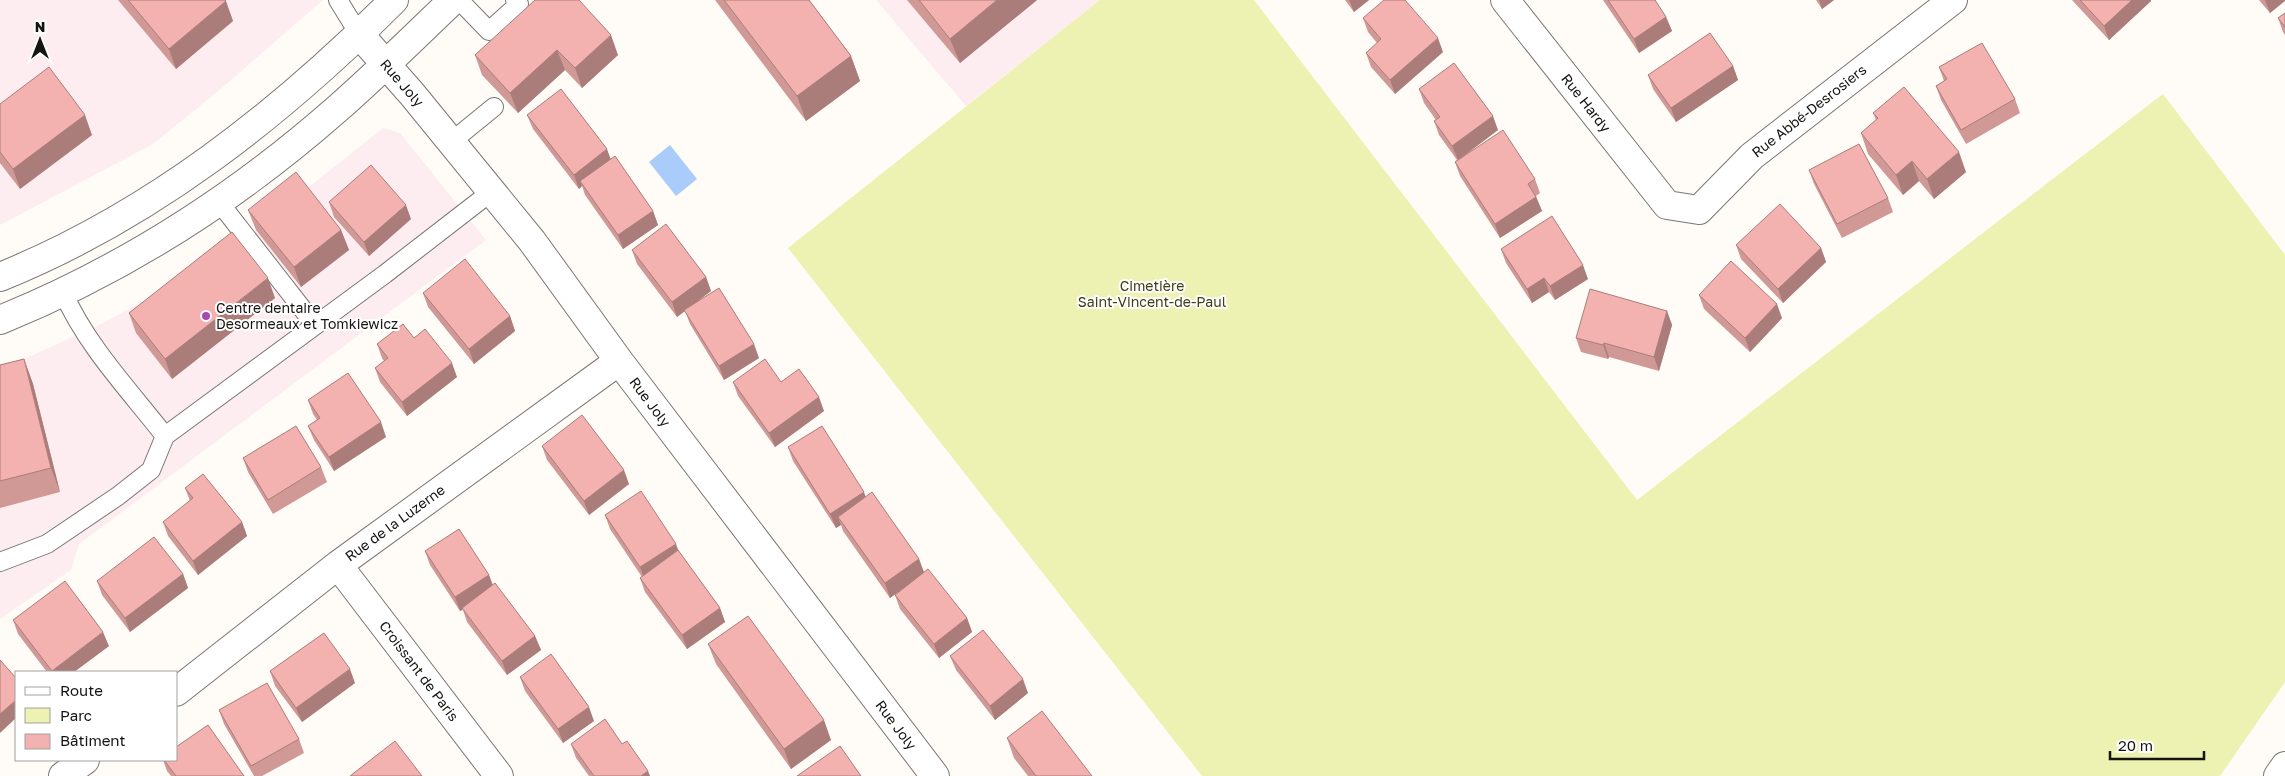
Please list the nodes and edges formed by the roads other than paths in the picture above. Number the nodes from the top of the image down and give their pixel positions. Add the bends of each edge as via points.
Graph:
1 (338, 0) edge
2 (394, 0) edge
3 (453, 0) edge
4 (460, 0) edge
5 (515, 0) edge
6 (1505, 0) edge
7 (1953, 0) edge
8 (359, 34) junction
9 (385, 64) junction
10 (494, 107) dead end
11 (450, 142) junction
12 (491, 192) junction
13 (219, 202) junction
14 (1667, 205) joint
15 (0, 277) edge
16 (63, 292) junction
17 (0, 320) edge
18 (315, 325) junction
19 (619, 360) junction
20 (165, 436) junction
21 (0, 562) edge
22 (338, 566) junction
23 (178, 690) edge
24 (84, 761) edge
25 (2285, 766) edge
26 (63, 776) edge
27 (499, 776) edge
28 (935, 776) edge
29 (2278, 776) edge

1 - 8 lane
2 - 8 street
3 - 9 street
4 - 5 lane via 489,31 519,4
6 - 14 street, Rue Hardy
7 - 14 street, Rue Abbé-Desrosiers via 1752,156 1699,210
8 - 9 street, Rue Joly
8 - 15 street via 274,112 182,178 94,232
9 - 11 street, Rue Joly
9 - 13 street via 319,124
10 - 11 lane
11 - 12 street, Rue Joly
12 - 18 lane
12 - 19 street, Rue Joly
13 - 16 street via 152,245
13 - 18 lane
16 - 17 street
16 - 20 lane via 90,340
18 - 20 lane
19 - 22 street, Rue de la Luzerne
19 - 28 street, Rue Joly
20 - 21 lane via 151,470 118,496 47,544
22 - 23 street, Rue de la Luzerne
22 - 27 street, Croissant de Paris
24 - 26 street
25 - 29 street

